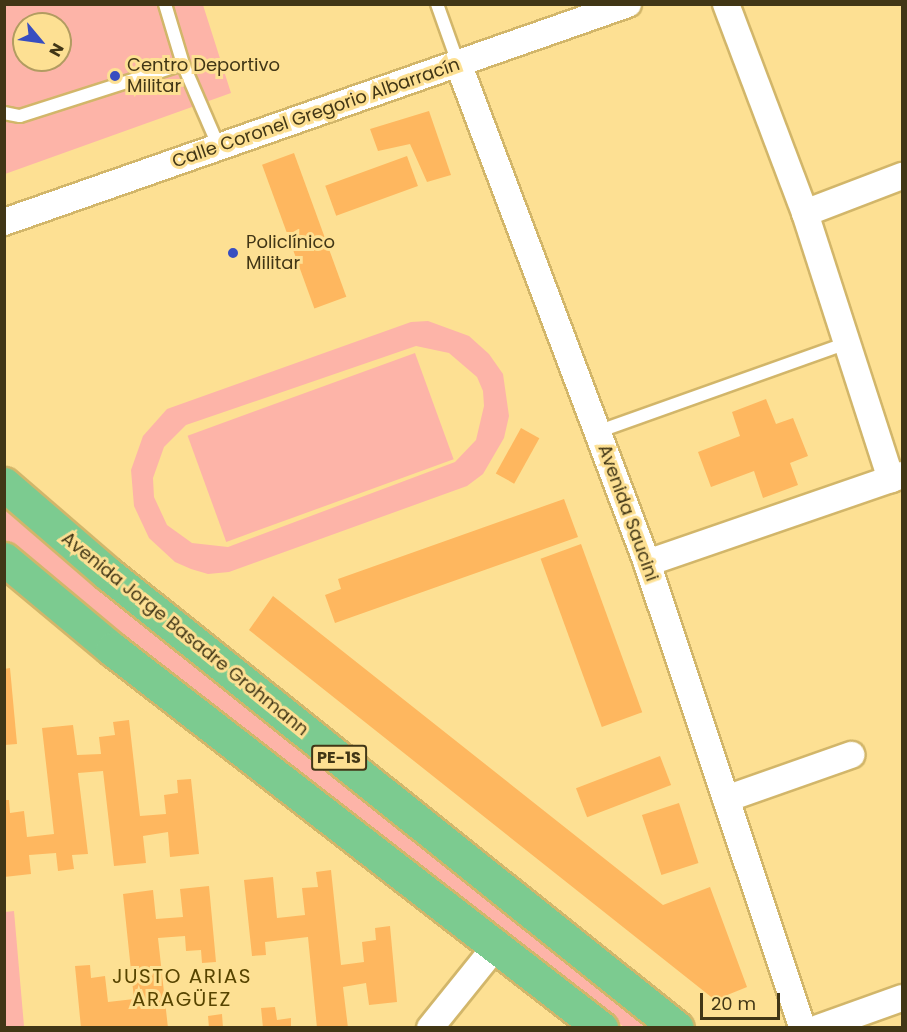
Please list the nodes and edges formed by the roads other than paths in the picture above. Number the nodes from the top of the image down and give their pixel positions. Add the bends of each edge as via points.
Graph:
1 (165, 4) edge
2 (437, 4) edge
3 (628, 4) edge
4 (726, 4) edge
5 (458, 63) junction
6 (183, 64) junction
7 (4, 113) edge
8 (219, 147) junction
9 (903, 176) edge
10 (805, 213) junction
11 (4, 222) edge
12 (848, 343) junction
13 (597, 432) junction
14 (897, 477) edge
15 (4, 484) edge
16 (4, 559) edge
17 (647, 564) junction
18 (851, 755) dead end
19 (726, 800) junction
20 (496, 946) junction
21 (903, 998) edge
22 (430, 1028) edge
23 (601, 1028) edge
24 (677, 1028) edge
25 (803, 1028) edge
26 (818, 1028) edge

1 - 6 lane
2 - 5 lane, Avenida Saucini
3 - 5 street, Calle Coronel Gregorio Albarracín
4 - 10 street
5 - 8 street, Calle Coronel Gregorio Albarracín
5 - 13 street, Avenida Saucini
6 - 7 lane via 20,116
6 - 8 lane
8 - 11 street, Calle Coronel Gregorio Albarracín
9 - 10 street
10 - 12 street
12 - 13 lane
12 - 14 street
13 - 17 street, Avenida Saucini
14 - 17 street
15 - 24 highway, Avenida Jorge Basadre Grohmann / PE-1S via 107,573
16 - 20 highway, PE-1S via 112,649
17 - 19 street, Avenida Saucini
18 - 19 street
19 - 25 street, Avenida Saucini
20 - 22 street
20 - 23 highway, PE-1S
21 - 26 street

